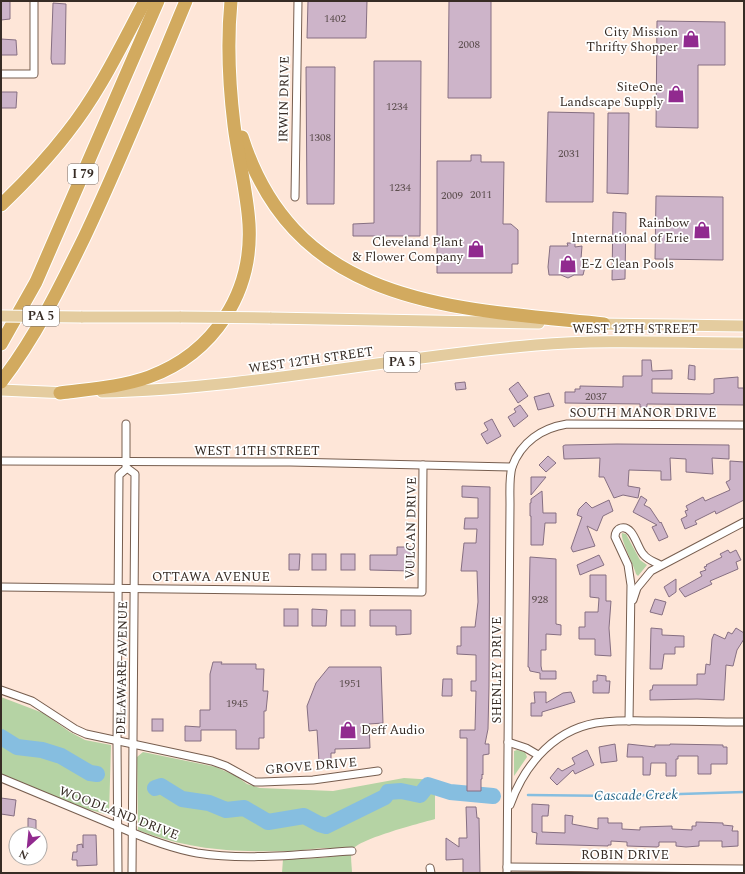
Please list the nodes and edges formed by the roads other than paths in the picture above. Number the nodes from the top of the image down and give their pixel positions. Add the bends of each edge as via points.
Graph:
1 (34, 1) edge
2 (145, 1) edge
3 (158, 1) edge
4 (186, 1) edge
5 (230, 1) edge
6 (298, 1) edge
7 (1, 74) edge
8 (230, 75) junction
9 (295, 197) dead end
10 (1, 205) edge
11 (1, 316) edge
12 (604, 324) junction
13 (744, 326) edge
14 (744, 343) edge
15 (1, 344) edge
16 (1, 382) edge
17 (1, 390) edge
18 (60, 393) junction
19 (126, 424) dead end
20 (744, 425) edge
21 (1, 461) edge
22 (126, 465) junction
23 (423, 465) junction
24 (512, 467) junction
25 (744, 522) edge
26 (660, 565) junction
27 (1, 587) edge
28 (119, 588) junction
29 (135, 589) junction
30 (422, 592) joint
31 (631, 607) junction
32 (1, 690) edge
33 (629, 721) junction
34 (744, 722) edge
35 (117, 742) junction
36 (508, 742) junction
37 (133, 745) junction
38 (538, 755) junction
39 (378, 771) dead end
40 (1, 778) edge
41 (508, 809) junction
42 (117, 827) junction
43 (132, 833) junction
44 (352, 851) dead end
45 (744, 869) edge
46 (507, 870) edge
47 (118, 873) edge
48 (132, 873) edge

1 - 7 street via 34,74
2 - 10 highway via 110,67 72,126 33,174
3 - 15 highway, I 79 via 36,282
4 - 16 highway, I 79 via 73,259 54,298
5 - 8 highway
6 - 9 street, IRWIN DRIVE
8 - 12 highway via 242,136 251,164 265,192 294,232 330,261 383,286 445,305
8 - 18 highway via 234,125 250,236 244,278 230,312 200,348 162,372 124,384
11 - 12 main road, WEST 12TH STREET / PA 5, bridge
12 - 13 main road, WEST 12TH STREET / PA 5
14 - 18 main road, WEST 12TH STREET / PA 5 via 603,342 538,345 227,385 134,392
17 - 18 main road, WEST 12TH STREET / PA 5
19 - 22 street, DELAWARE AVENUE
20 - 24 street, SOUTH MANOR DRIVE via 558,426 541,431 529,441
21 - 22 street, WEST 11TH STREET
22 - 23 street, WEST 11TH STREET
22 - 28 street, DELAWARE AVENUE via 120,475
22 - 29 street, DELAWARE AVENUE via 135,474
23 - 24 street, WEST 11TH STREET
23 - 30 street, VULCAN DRIVE
24 - 36 street, SHENLEY DRIVE
25 - 26 street
26 - 31 street via 641,582
26 - 31 street via 642,554 627,528 618,530 615,537 629,572
27 - 28 street, OTTAWA AVENUE
28 - 29 street, OTTAWA AVENUE
28 - 35 street, DELAWARE AVENUE
29 - 30 street, OTTAWA AVENUE
29 - 37 street, DELAWARE AVENUE
31 - 33 street
32 - 35 street, GROVE DRIVE via 32,700 86,734
33 - 34 street
33 - 38 street via 604,722 578,728 550,744
35 - 37 street, GROVE DRIVE
35 - 42 street, DELAWARE AVENUE
36 - 38 street
36 - 41 street, SHENLEY DRIVE
37 - 39 street, GROVE DRIVE via 212,761 255,782 313,780
37 - 43 street, DELAWARE AVENUE
38 - 41 street via 519,782
40 - 42 street, WOODLAND DRIVE
41 - 46 street, SHENLEY DRIVE
42 - 43 street, WOODLAND DRIVE
42 - 47 street, DELAWARE AVENUE
43 - 44 street, WOODLAND DRIVE via 179,849 214,855 292,855
43 - 48 street, DELAWARE AVENUE
45 - 46 street, ROBIN DRIVE

